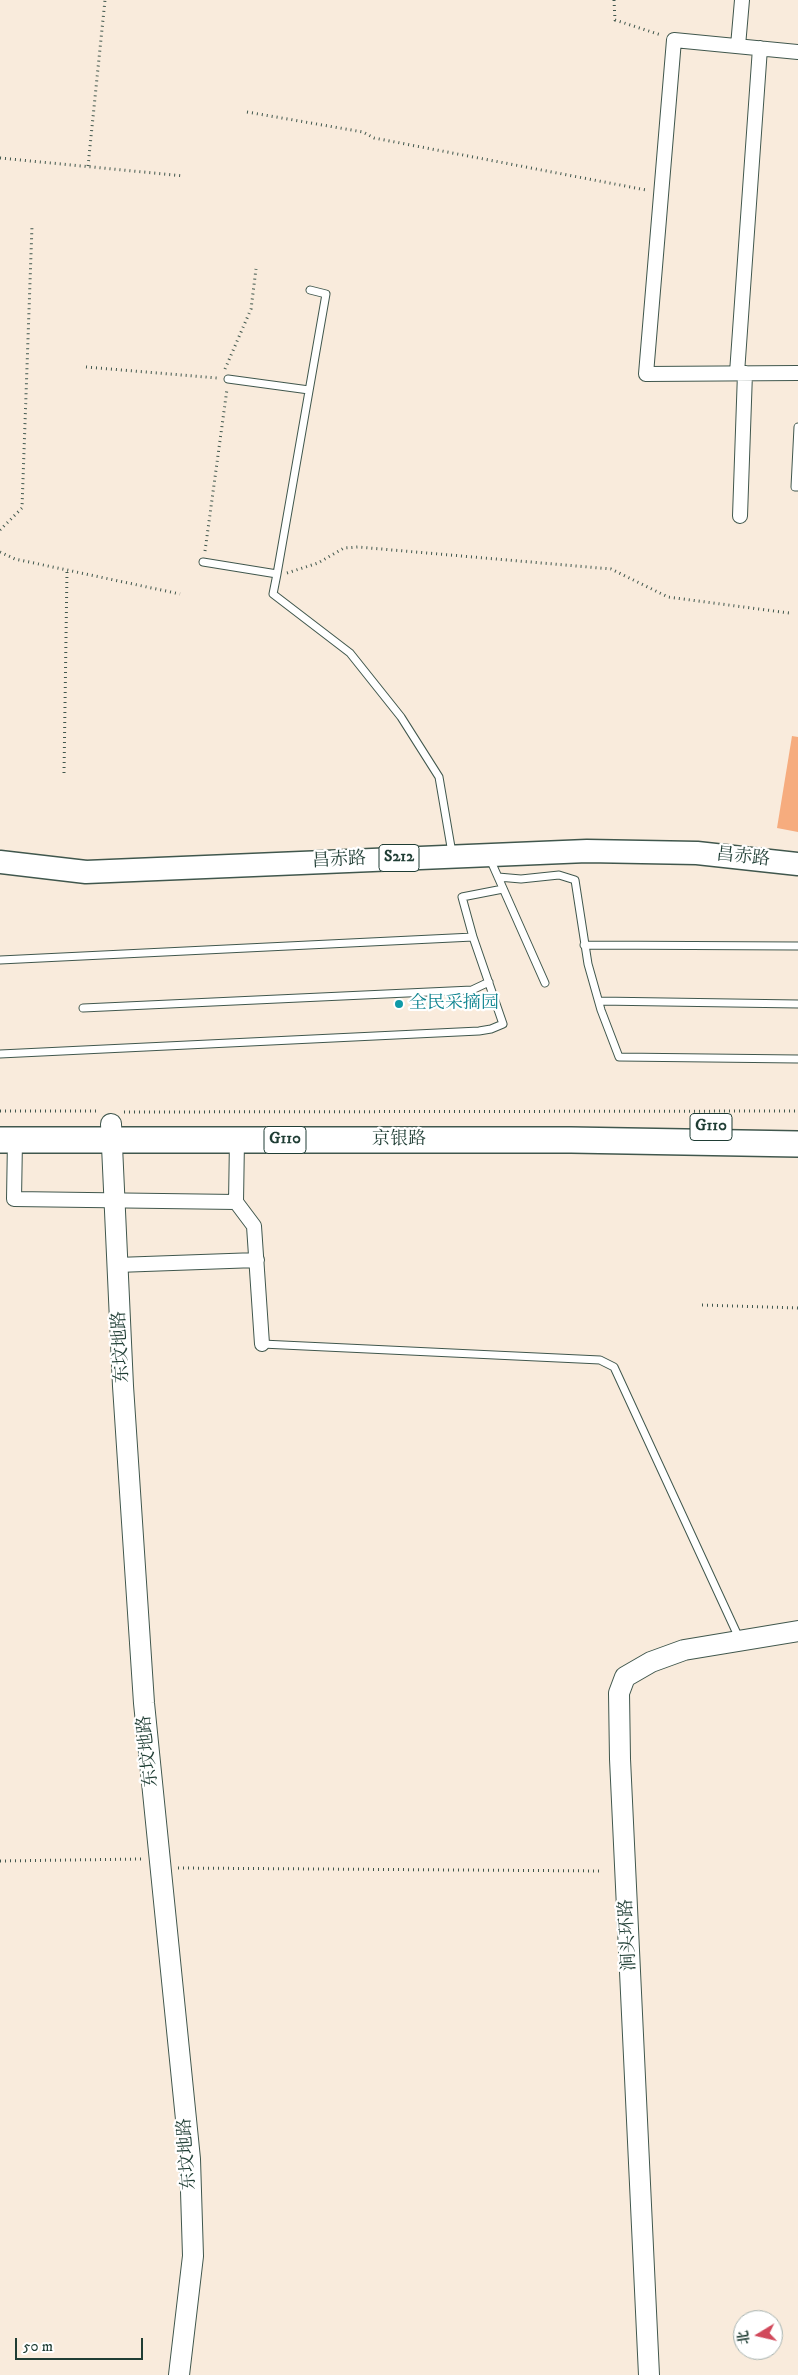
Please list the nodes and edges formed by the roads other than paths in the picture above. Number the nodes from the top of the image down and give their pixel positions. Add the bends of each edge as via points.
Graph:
1 (742, 0) edge
2 (738, 46) junction
3 (760, 48) junction
4 (798, 52) edge
5 (310, 290) dead end
6 (741, 373) junction
7 (798, 373) edge
8 (228, 379) road end
9 (309, 390) junction
10 (798, 427) edge
11 (798, 487) edge
12 (740, 516) dead end
13 (203, 562) road end
14 (277, 574) junction
15 (487, 854) junction
16 (452, 855) junction
17 (0, 862) edge
18 (798, 864) edge
19 (498, 877) junction
20 (503, 889) junction
21 (474, 937) junction
22 (584, 944) junction
23 (798, 946) edge
24 (0, 960) edge
25 (489, 982) junction
26 (545, 983) dead end
27 (598, 1001) junction
28 (798, 1004) edge
29 (83, 1008) dead end
30 (0, 1054) edge
31 (798, 1059) edge
32 (111, 1122) junction
33 (571, 1126) junction
34 (623, 1126) junction
35 (798, 1127) edge
36 (5, 1135) edge
37 (237, 1140) junction
38 (798, 1144) edge
39 (114, 1201) junction
40 (236, 1202) junction
41 (257, 1260) junction
42 (118, 1265) junction
43 (262, 1344) joint
44 (798, 1631) edge
45 (740, 1641) junction
46 (179, 2375) edge
47 (649, 2375) edge

1 - 2 street
2 - 3 street
2 - 6 street via 674,40 646,374
3 - 4 street
3 - 6 street
5 - 9 lane via 326,294
6 - 7 street
6 - 12 street
8 - 9 lane
9 - 14 lane
10 - 11 lane via 795,487
13 - 14 lane
14 - 16 lane via 273,594 350,653 401,717 439,777
15 - 16 main road, 昌赤路 / S212
15 - 18 main road, 昌赤路 / S212 via 588,851 697,853
15 - 19 lane
16 - 17 main road, 昌赤路 / S212 via 86,872
19 - 20 lane
19 - 22 lane via 521,879 559,874 575,880
20 - 21 lane via 462,897
20 - 26 lane
21 - 24 lane
21 - 25 lane
22 - 23 lane
22 - 27 lane
25 - 29 lane via 472,990
25 - 30 lane via 503,1024 479,1031
27 - 28 lane
27 - 31 lane via 619,1056
32 - 33 highway, 京银路 / G110
32 - 36 highway, 京银路 / G110
32 - 37 highway, 京银路 / G110
32 - 39 street, 东坟地路
33 - 34 highway, 京银路 / G110
33 - 37 highway, 京银路 / G110
34 - 35 highway, 京银路 / G110
34 - 38 highway, 京银路 / G110
36 - 39 street via 14,1199
37 - 40 street
39 - 40 street
39 - 42 street, 东坟地路
40 - 41 street via 254,1226
41 - 42 street
41 - 43 street
42 - 46 street, 东坟地路 via 144,1703 190,2159 193,2256
43 - 45 lane via 600,1360 614,1367
44 - 45 street, 涧头环路
45 - 47 street, 涧头环路 via 684,1650 651,1662 625,1677 619,1693

